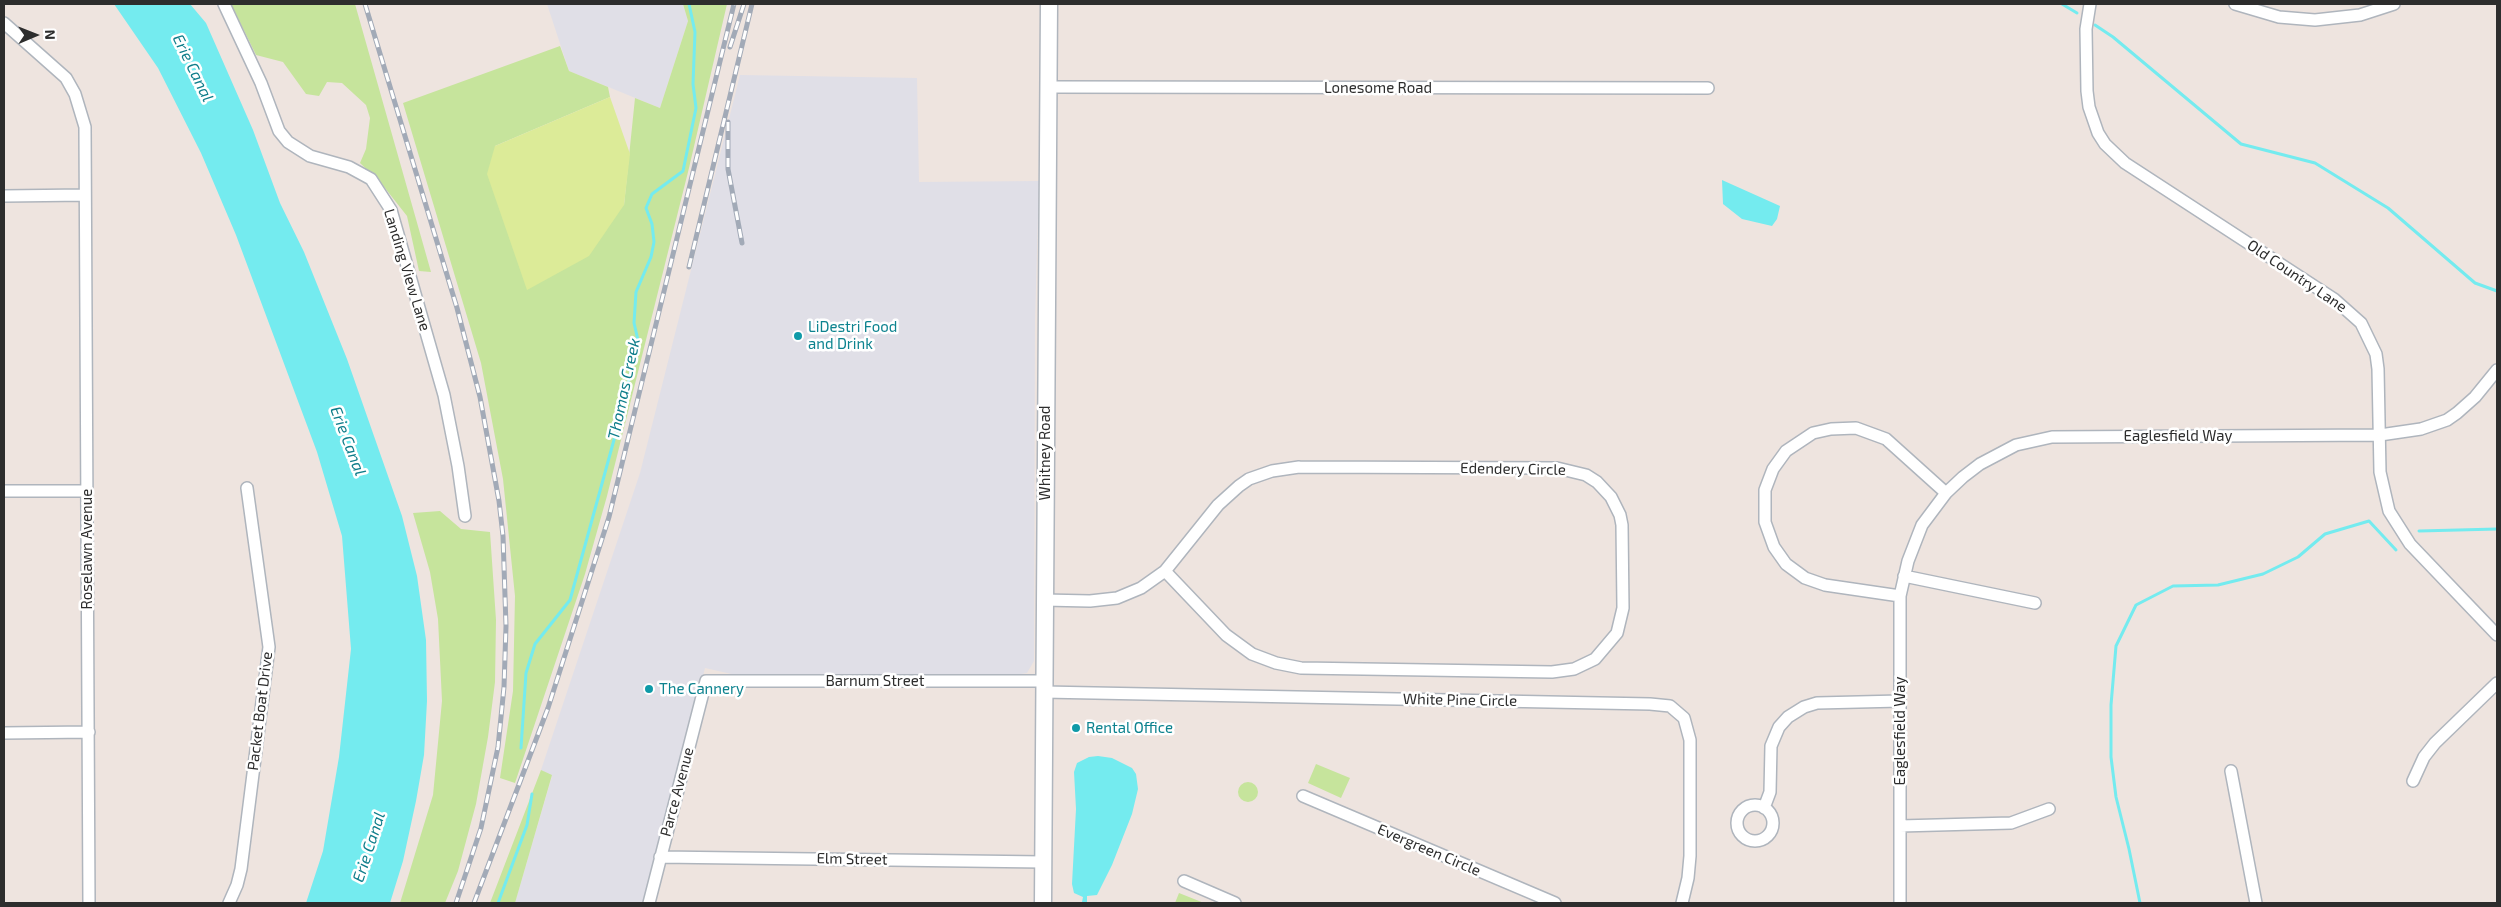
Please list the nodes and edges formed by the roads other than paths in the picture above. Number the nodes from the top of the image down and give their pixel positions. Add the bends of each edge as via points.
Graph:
1 (224, 4) edge
2 (1049, 4) edge
3 (2090, 4) edge
4 (2235, 4) edge
5 (2394, 4) edge
6 (4, 23) edge
7 (1049, 87) junction
8 (1708, 88) dead end
9 (4, 196) edge
10 (86, 196) junction
11 (2497, 370) edge
12 (2380, 435) junction
13 (247, 488) dead end
14 (4, 491) edge
15 (87, 491) junction
16 (1946, 493) junction
17 (464, 516) dead end
18 (1165, 570) junction
19 (1904, 576) junction
20 (1900, 596) junction
21 (1044, 600) junction
22 (2035, 603) dead end
23 (2497, 635) edge
24 (706, 681) joint
25 (2497, 683) edge
26 (1044, 687) junction
27 (1900, 701) junction
28 (89, 732) junction
29 (4, 733) edge
30 (2231, 772) dead end
31 (2413, 781) dead end
32 (1303, 796) dead end
33 (1764, 808) dead end
34 (2049, 809) dead end
35 (1900, 826) junction
36 (660, 857) junction
37 (1043, 862) junction
38 (1184, 881) dead end
39 (90, 903) edge
40 (229, 903) edge
41 (649, 903) edge
42 (1043, 903) edge
43 (1235, 903) edge
44 (1555, 903) edge
45 (1682, 903) edge
46 (1900, 903) edge
47 (2256, 903) edge

1 - 17 street, Landing View Lane via 261,83 279,131 293,146 310,156 349,167 371,179 391,210 444,395
2 - 7 main road, Whitney Road
3 - 12 street, Old Country Lane via 2086,29 2087,91 2093,120 2105,144 2138,172 2349,310 2361,323 2376,354
4 - 5 street via 2279,17 2315,20 2360,15
6 - 10 street, Roselawn Avenue via 66,78 75,94 85,127
7 - 8 street, Lonesome Road
7 - 21 main road, Whitney Road
9 - 10 street
10 - 15 street, Roselawn Avenue
11 - 12 street, Eaglesfield Way via 2467,405 2447,420 2421,429
12 - 16 street, Eaglesfield Way via 2052,437 2016,445 1996,455 1969,472
12 - 23 street, Old Country Lane via 2382,486 2395,523 2410,544
13 - 40 street, Packet Boat Drive via 269,646 241,869
14 - 15 street
15 - 28 street, Roselawn Avenue
16 - 19 street, Eaglesfield Way via 1922,526
16 - 20 street via 1886,439 1856,428 1831,428 1813,433 1786,451 1773,469 1764,496 1765,522 1774,547 1786,564 1805,578 1825,585
18 - 18 street, Edendery Circle via 1238,645 1264,659 1288,666 1563,671 1595,659 1617,633 1623,608 1622,526 1616,505 1605,490 1586,475 1567,468 1285,469 1249,480 1228,494
18 - 21 street, Edendery Circle via 1141,588 1117,598
19 - 20 street, Eaglesfield Way
19 - 22 street
20 - 27 street, Eaglesfield Way
21 - 26 main road, Whitney Road
24 - 26 street, Barnum Street
24 - 36 street, Parce Avenue
25 - 31 street via 2435,742
26 - 37 main road, Whitney Road
26 - 45 street, White Pine Circle via 1670,706 1684,718 1690,740 1690,856
27 - 33 street via 1817,703 1788,717 1779,727 1771,746 1770,792
27 - 35 street, Eaglesfield Way
28 - 29 street
28 - 39 street, Roselawn Avenue
30 - 47 street
32 - 44 street, Evergreen Circle
34 - 35 street via 2011,823
35 - 46 street, Eaglesfield Way
36 - 37 street, Elm Street
36 - 41 street, Parce Avenue
37 - 42 main road, Whitney Road
38 - 43 street

